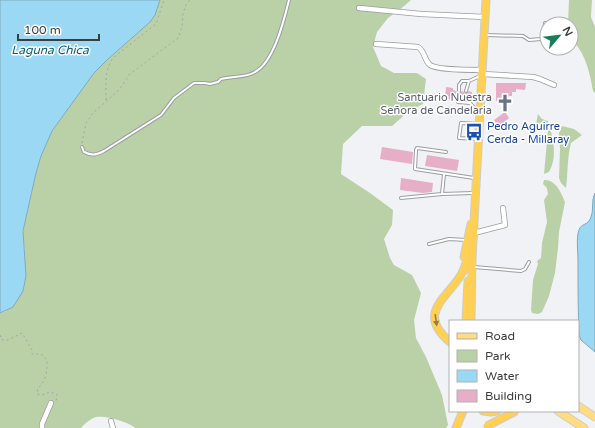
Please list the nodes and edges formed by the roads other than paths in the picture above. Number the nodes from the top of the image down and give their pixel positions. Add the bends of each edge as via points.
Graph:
1 (289, 0) edge
2 (486, 0) edge
3 (360, 8) dead end
4 (486, 17) junction
5 (485, 35) junction
6 (539, 40) edge
7 (376, 44) dead end
8 (483, 72) junction
9 (469, 81) junction
10 (554, 85) dead end
11 (459, 91) dead end
12 (466, 91) dead end
13 (458, 100) dead end
14 (480, 114) junction
15 (480, 124) junction
16 (479, 139) junction
17 (82, 147) road end
18 (446, 152) dead end
19 (444, 174) junction
20 (477, 178) junction
21 (476, 193) junction
22 (442, 194) junction
23 (401, 198) dead end
24 (475, 208) junction
25 (503, 208) dead end
26 (474, 233) junction
27 (467, 240) junction
28 (429, 244) dead end
29 (472, 259) junction
30 (529, 262) dead end
31 (472, 267) junction
32 (445, 295) junction
33 (470, 320) edge
34 (449, 341) edge
35 (51, 403) road end
36 (579, 407) edge
37 (461, 412) edge
38 (514, 412) edge
39 (560, 412) edge
40 (595, 417) edge
41 (111, 421) dead end
42 (458, 424) edge
43 (485, 427) edge
44 (42, 428) edge
45 (113, 428) edge
46 (584, 428) edge

1 - 17 lane via 271,54 256,72 221,79 210,84 194,83 174,98 161,115 104,151 89,155
2 - 4 highway
3 - 4 street
4 - 5 highway
5 - 6 lane via 523,36 529,40
5 - 8 highway
7 - 8 street via 418,47 433,67
8 - 9 lane
8 - 10 street via 532,77
8 - 14 highway
9 - 11 lane via 462,81
9 - 12 lane
13 - 14 lane via 470,103
14 - 15 highway
15 - 16 highway
15 - 16 lane via 461,123 460,138
16 - 20 highway
18 - 19 lane via 420,148 416,150 414,166 416,170
19 - 20 lane
19 - 22 lane
20 - 21 highway
21 - 22 lane
21 - 24 highway
22 - 23 lane
24 - 26 highway
24 - 27 highway
25 - 26 street via 505,225
26 - 29 highway
26 - 32 highway via 464,269
27 - 28 lane
27 - 32 highway via 459,270
29 - 31 highway
29 - 33 highway via 467,292
30 - 31 lane via 521,271
31 - 33 highway
32 -> 34 highway via 437,306 435,319 442,334
35 - 44 street
36 - 40 main road
37 - 42 highway
38 - 43 highway, bridge
39 - 46 main road
41 - 45 street

